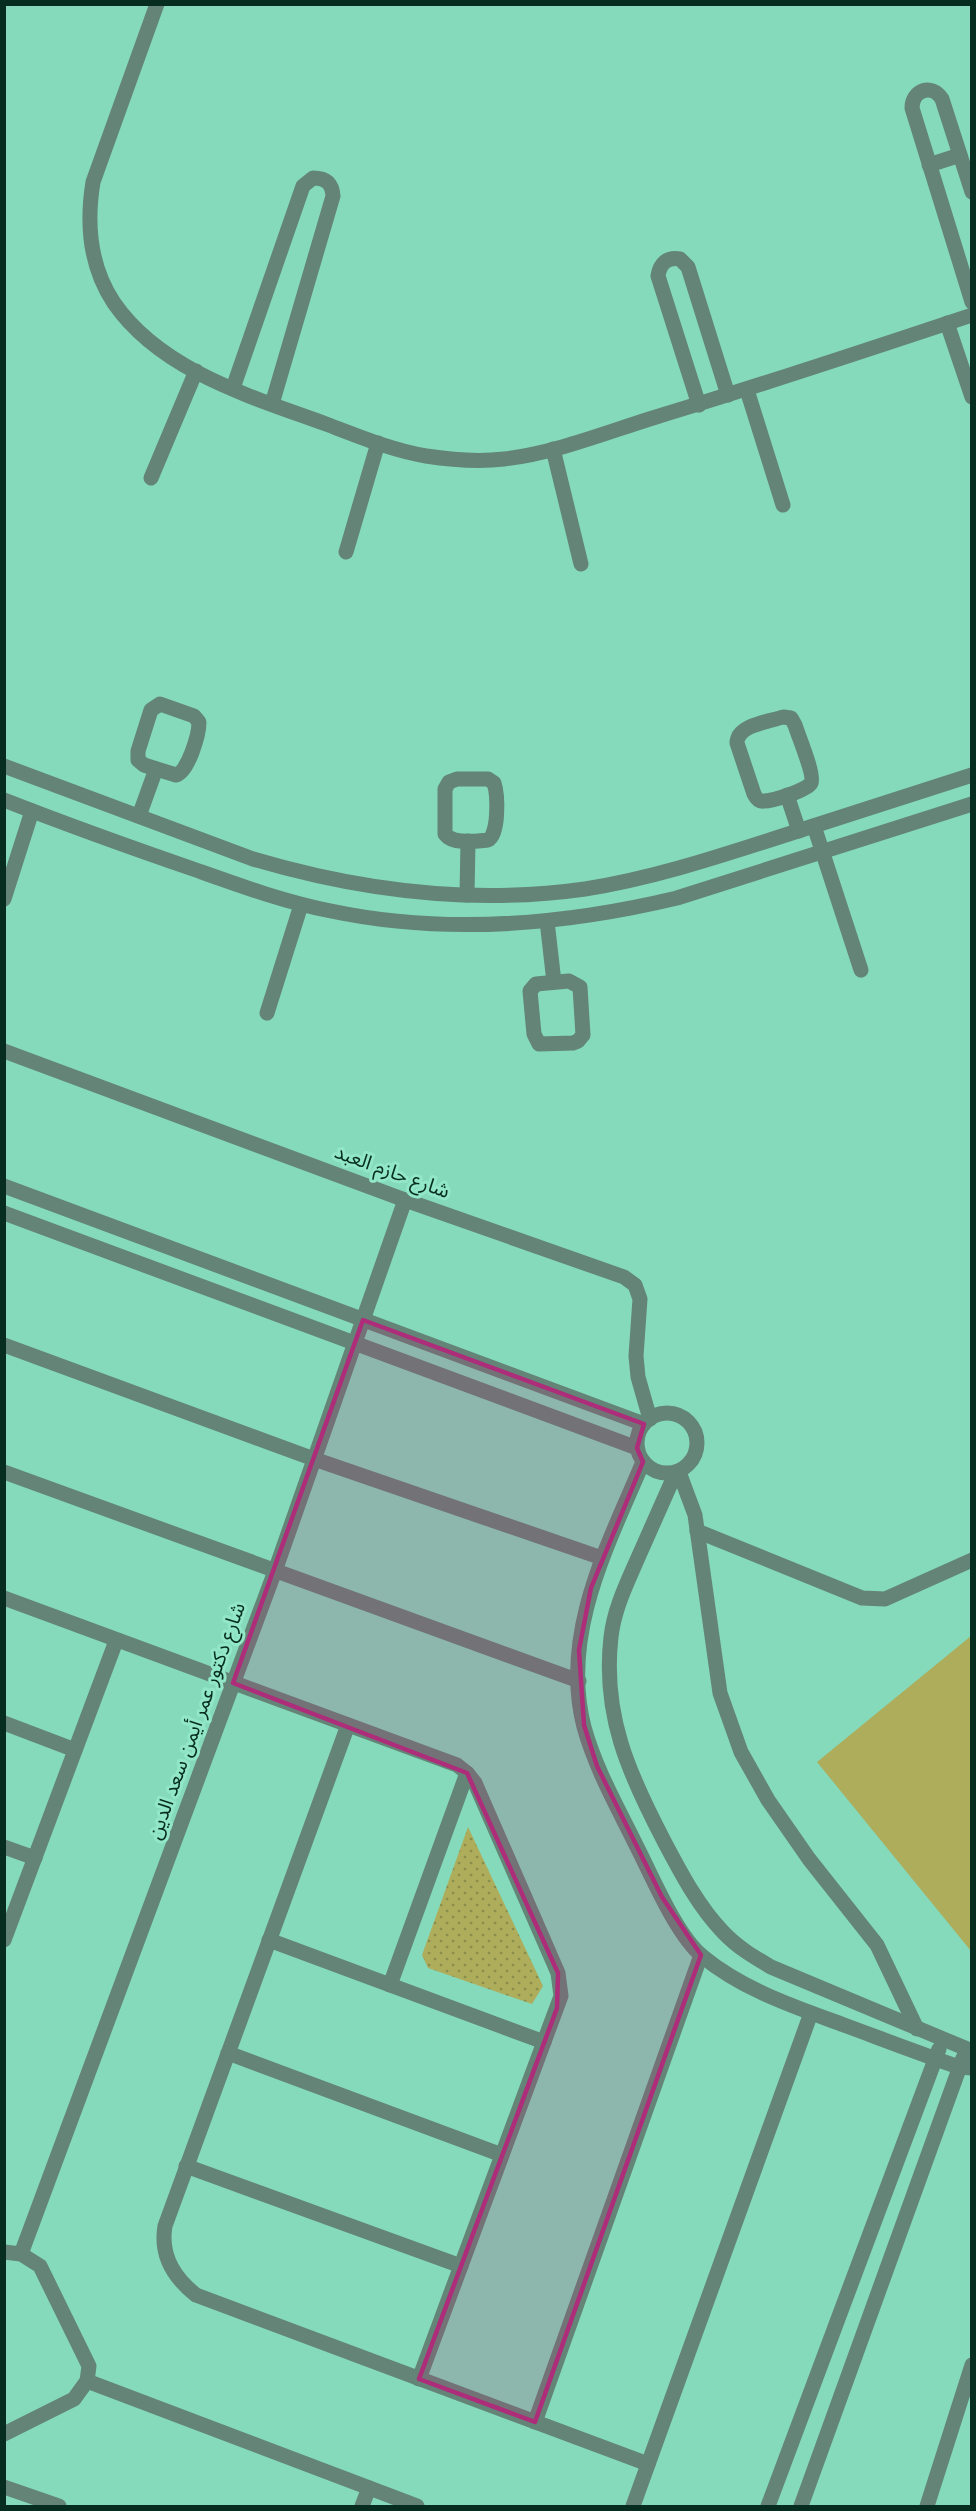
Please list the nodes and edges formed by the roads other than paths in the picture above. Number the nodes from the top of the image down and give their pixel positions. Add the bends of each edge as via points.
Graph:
1 (158, 4) edge
2 (960, 155) junction
3 (929, 165) junction
4 (972, 192) edge
5 (972, 302) edge
6 (972, 315) edge
7 (947, 323) junction
8 (196, 371) junction
9 (233, 388) junction
10 (747, 390) junction
11 (728, 395) junction
12 (972, 397) edge
13 (272, 404) junction
14 (699, 405) junction
15 (378, 443) junction
16 (553, 449) junction
17 (151, 478) dead end
18 (783, 505) dead end
19 (346, 552) dead end
20 (581, 564) dead end
21 (4, 766) edge
22 (156, 769) junction
23 (972, 775) edge
24 (787, 795) junction
25 (4, 800) edge
26 (972, 804) edge
27 (32, 811) junction
28 (139, 816) junction
29 (814, 826) junction
30 (799, 831) junction
31 (468, 841) junction
32 (822, 852) junction
33 (467, 895) junction
34 (4, 899) edge
35 (301, 905) junction
36 (547, 921) junction
37 (861, 970) dead end
38 (554, 982) junction
39 (267, 1013) dead end
40 (4, 1051) edge
41 (4, 1186) edge
42 (405, 1200) junction
43 (4, 1213) edge
44 (363, 1320) junction
45 (355, 1343) junction
46 (4, 1345) edge
47 (646, 1422) junction
48 (640, 1455) junction
49 (314, 1459) junction
50 (4, 1472) edge
51 (677, 1472) junction
52 (697, 1531) junction
53 (602, 1558) junction
54 (972, 1560) edge
55 (275, 1570) junction
56 (4, 1598) edge
57 (116, 1641) junction
58 (579, 1681) junction
59 (233, 1683) junction
60 (4, 1723) edge
61 (348, 1725) junction
62 (75, 1750) junction
63 (467, 1773) junction
64 (4, 1847) edge
65 (35, 1858) junction
66 (4, 1940) edge
67 (269, 1940) junction
68 (700, 1954) junction
69 (390, 1985) junction
70 (811, 2013) junction
71 (917, 2029) junction
72 (943, 2038) junction
73 (544, 2042) junction
74 (969, 2050) edge
75 (228, 2053) junction
76 (935, 2059) junction
77 (965, 2068) edge
78 (502, 2155) junction
79 (186, 2166) junction
80 (4, 2252) edge
81 (21, 2254) junction
82 (461, 2266) junction
83 (972, 2365) edge
84 (419, 2379) junction
85 (87, 2381) junction
86 (535, 2422) junction
87 (4, 2434) edge
88 (648, 2463) junction
89 (4, 2487) edge
90 (369, 2488) junction
91 (59, 2506) edge
92 (362, 2506) edge
93 (417, 2506) edge
94 (633, 2506) edge
95 (768, 2506) edge
96 (801, 2506) edge
97 (927, 2506) edge

1 - 8 street via 93,182 89,233 99,273 114,303 130,323 165,353
2 - 3 street
2 - 3 street via 942,99 934,91 923,90 914,97 912,108
2 - 4 street
3 - 5 street
6 - 7 street
7 - 10 street
7 - 12 street
8 - 9 street
8 - 17 street
9 - 13 street
9 - 13 street via 303,186 313,178 326,180 333,196
10 - 11 street
10 - 18 street
11 - 14 street
11 - 14 street via 688,267 680,259 668,260 658,276
13 - 15 street
14 - 16 street
15 - 16 street via 423,456 477,460
15 - 19 street
16 - 20 street
21 - 28 street
22 - 22 street via 176,775 184,771 199,726 194,716 165,704 150,711 137,755 140,763
22 - 28 street
23 - 29 street
24 - 24 street via 808,786 813,778 795,725 788,717 744,730 737,740 756,798 764,802
24 - 30 street
25 - 27 street
26 - 32 street
27 - 34 street
27 - 35 street
28 - 33 street via 253,859 324,878 376,888
29 - 30 street
29 - 32 street
30 - 33 street via 707,861 626,881 543,893
31 - 31 street via 488,840 495,834 492,780 457,779 446,785 446,834 451,840
31 - 33 street
32 - 36 street via 677,898
32 - 37 street
35 - 36 street via 409,922 486,925
35 - 39 street
36 - 38 street
38 - 38 street via 536,984 531,991 538,1044 573,1043 581,1039 584,1031 580,987 574,981
40 - 42 street, شارع حازم العبد
41 - 44 street
42 - 44 street, شارع دكتور عمر أيمن سعد الدين
42 - 47 street, شارع حازم العبد via 624,1277 635,1285 640,1299 636,1334 638,1377
43 - 45 street
44 - 45 street, شارع دكتور عمر أيمن سعد الدين
44 - 47 street
45 - 48 street
45 - 49 street, شارع دكتور عمر أيمن سعد الدين
46 - 49 street
47 - 48 street via 637,1439
47 - 51 street via 666,1413 693,1427 697,1437 694,1457
48 - 51 street via 652,1470 664,1474
48 - 53 street
49 - 53 street
49 - 55 street, شارع دكتور عمر أيمن سعد الدين
50 - 55 street
51 - 52 street via 693,1506
51 - 71 street via 618,1604 611,1636 611,1702 627,1765 679,1869 725,1934 771,1967
52 - 54 street via 862,1598 885,1599
52 - 71 street via 720,1693 741,1752 809,1859 876,1945
53 - 58 street via 583,1618
55 - 58 street
55 - 59 street, شارع دكتور عمر أيمن سعد الدين
56 - 57 street
57 - 59 street
57 - 62 street
58 - 68 street via 584,1725 597,1766 670,1913
59 - 61 street
59 - 81 street, شارع دكتور عمر أيمن سعد الدين
60 - 62 street
61 - 63 street via 451,1763
61 - 67 street
62 - 65 street
63 - 69 street
63 - 73 street via 475,1783 558,1972 561,1996
64 - 65 street
65 - 66 street
67 - 69 street
67 - 75 street
68 - 70 street via 772,1998
68 - 86 street
69 - 73 street
70 - 76 street
70 - 88 street
71 - 72 street
72 - 74 street
72 - 76 street
73 - 78 street
74 - 77 street
75 - 78 street
75 - 79 street
76 - 77 street
76 - 95 street
77 - 96 street
78 - 82 street
79 - 82 street
79 - 84 street via 163,2240 172,2272 183,2285 196,2295
80 - 81 street
81 - 85 street via 40,2266 89,2366
82 - 84 street
83 - 97 street
84 - 86 street
85 - 87 street via 74,2399
85 - 90 street
86 - 88 street
88 - 94 street
89 - 91 street
90 - 92 street
90 - 93 street

